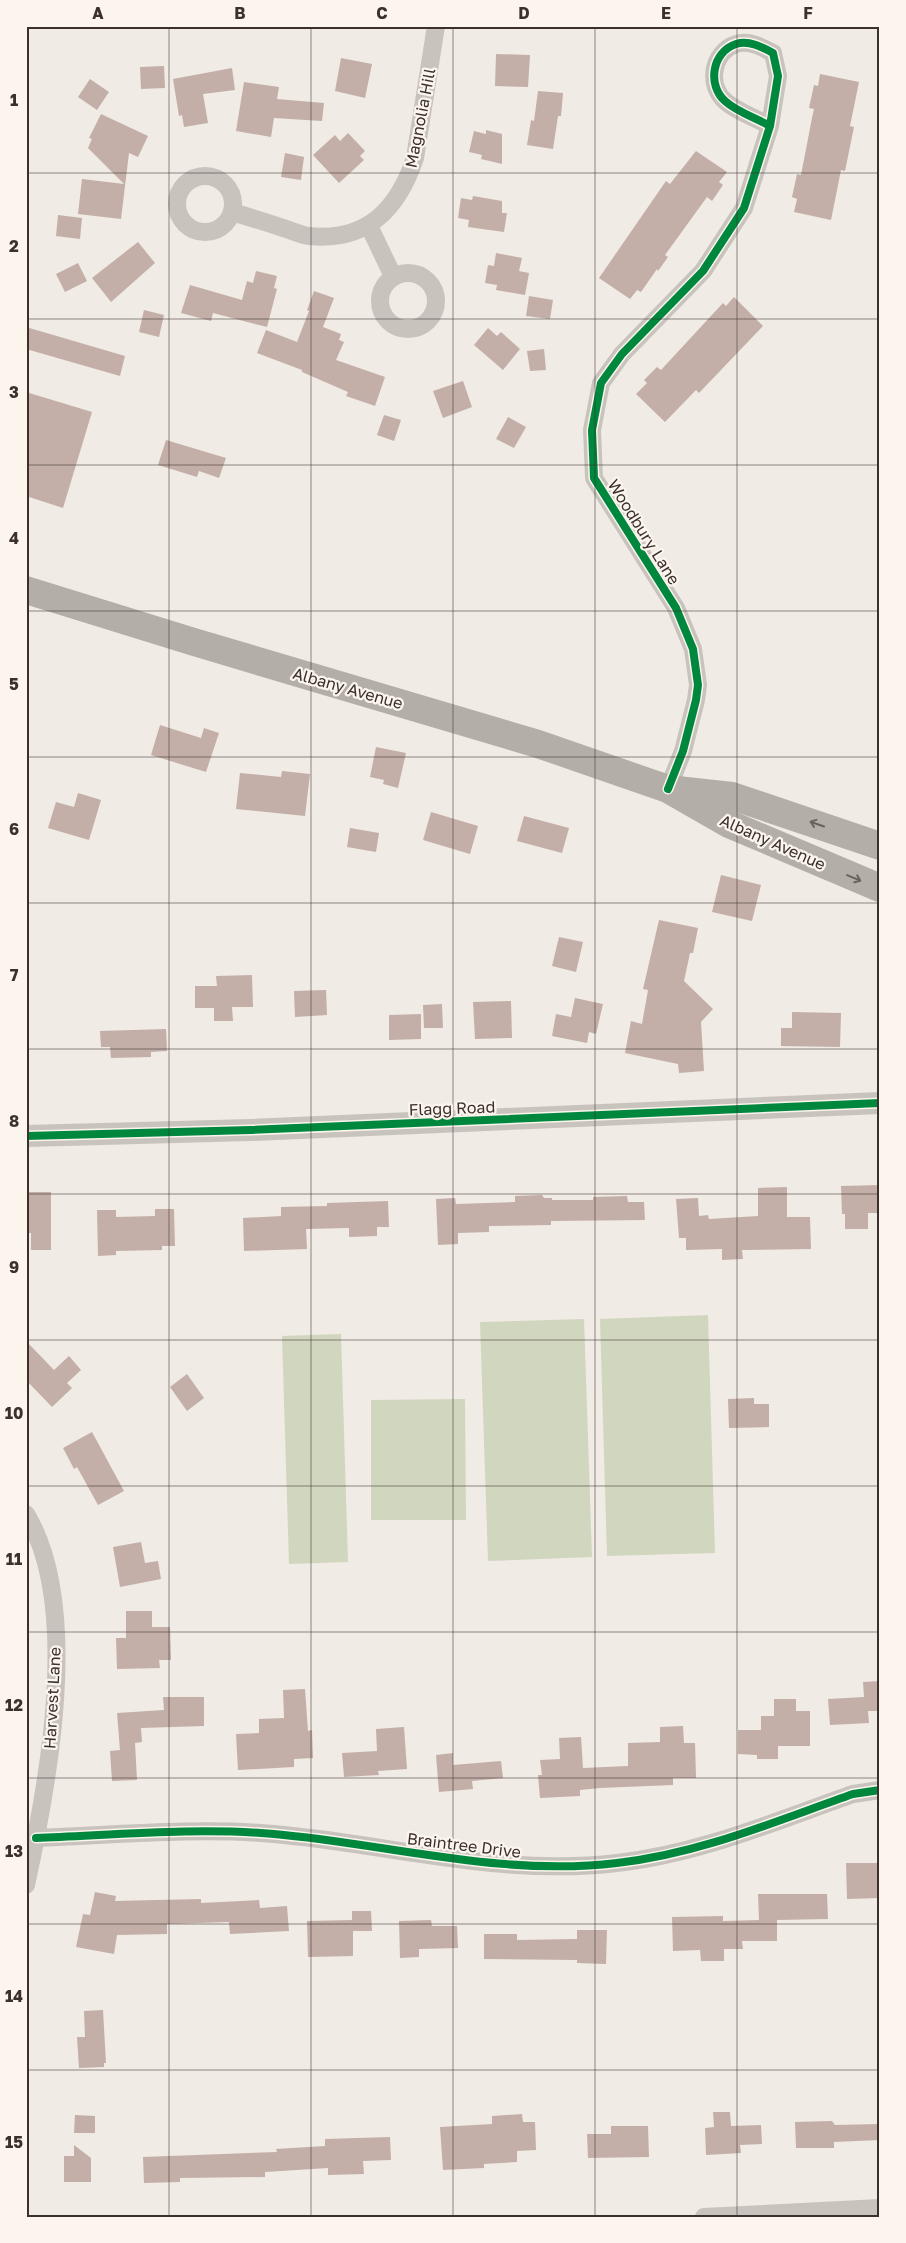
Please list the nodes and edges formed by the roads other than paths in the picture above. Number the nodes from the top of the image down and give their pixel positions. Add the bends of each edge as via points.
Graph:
1 (436, 26) edge
2 (770, 126) junction
3 (232, 212) dead end
4 (369, 226) junction
5 (393, 276) dead end
6 (26, 590) edge
7 (668, 789) junction
8 (880, 846) edge
9 (880, 888) edge
10 (880, 1103) edge
11 (26, 1136) edge
12 (26, 1514) edge
13 (880, 1790) edge
14 (36, 1838) junction
15 (26, 1885) edge
16 (880, 2208) edge
17 (704, 2217) edge

1 - 4 street, Magnolia Hill via 415,158 409,176 396,200
2 - 2 street, Woodbury Lane via 778,76 773,52 757,44 736,44 721,53 713,70 716,86 725,101
2 - 7 street, Woodbury Lane via 744,208 703,271 622,354 600,383 592,430 594,478 676,608 693,649 698,685 696,700 683,752
3 - 4 street, Magnolia Hill via 308,236 337,235
4 - 5 street
6 - 7 highway, Albany Avenue via 538,744
8 -> 7 highway, Albany Avenue via 732,796
7 -> 9 highway, Albany Avenue via 729,824
10 - 11 street, Flagg Road via 260,1130
12 - 14 street, Harvest Lane via 43,1550 54,1593 56,1671 53,1725
13 - 14 street, Braintree Drive via 853,1794 688,1850 617,1863 537,1867 272,1834 187,1832
14 - 15 street, Harvest Lane
16 - 17 street

